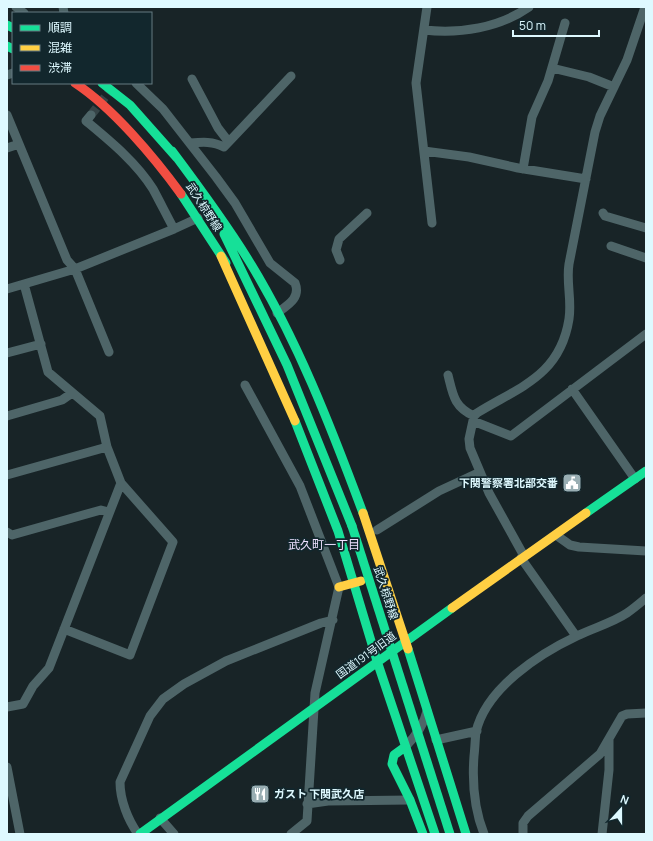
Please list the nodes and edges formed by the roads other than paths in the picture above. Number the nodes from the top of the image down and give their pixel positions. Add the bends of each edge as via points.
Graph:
1 (427, 7) edge
2 (529, 7) edge
3 (645, 7) edge
4 (566, 23) dead end
5 (424, 30) junction
6 (552, 68) junction
7 (291, 76) dead end
8 (192, 79) dead end
9 (76, 84) edge
10 (103, 84) edge
11 (137, 84) edge
12 (614, 87) junction
13 (7, 115) edge
14 (91, 115) dead end
15 (228, 141) junction
16 (190, 143) junction
17 (19, 144) junction
18 (7, 148) edge
19 (172, 151) junction
20 (424, 151) junction
21 (523, 169) junction
22 (586, 179) junction
23 (367, 213) dead end
24 (603, 213) dead end
25 (198, 218) junction
26 (432, 223) dead end
27 (646, 228) edge
28 (174, 230) junction
29 (611, 246) dead end
30 (221, 256) junction
31 (646, 258) edge
32 (340, 260) dead end
33 (75, 269) junction
34 (24, 284) junction
35 (7, 289) edge
36 (277, 313) junction
37 (646, 334) edge
38 (41, 344) junction
39 (109, 352) dead end
40 (7, 353) edge
41 (287, 365) junction
42 (448, 375) dead end
43 (245, 385) dead end
44 (572, 389) junction
45 (72, 393) junction
46 (7, 416) edge
47 (473, 419) junction
48 (107, 447) junction
49 (646, 471) edge
50 (480, 472) junction
51 (7, 475) edge
52 (635, 479) junction
53 (121, 483) junction
54 (109, 512) junction
55 (377, 530) dead end
56 (7, 532) edge
57 (556, 535) junction
58 (646, 551) edge
59 (522, 557) junction
60 (384, 575) junction
61 (354, 584) junction
62 (339, 586) junction
63 (646, 598) edge
64 (333, 620) junction
65 (64, 629) junction
66 (576, 636) junction
67 (406, 641) junction
68 (377, 661) junction
69 (7, 707) edge
70 (313, 709) junction
71 (427, 711) junction
72 (646, 713) edge
73 (476, 731) junction
74 (436, 740) junction
75 (609, 740) junction
76 (405, 747) junction
77 (7, 767) edge
78 (410, 800) junction
79 (307, 804) junction
80 (160, 818) junction
81 (20, 834) edge
82 (139, 834) edge
83 (174, 834) edge
84 (291, 834) edge
85 (422, 834) edge
86 (436, 834) edge
87 (450, 834) edge
88 (466, 834) edge
89 (484, 834) edge
90 (523, 834) edge
91 (602, 834) edge

1 - 5 street
2 - 5 street via 497,23 476,28 449,32
3 - 12 street via 627,60
4 - 6 street
5 - 20 street via 416,83
6 - 12 street via 589,77
6 - 21 street via 532,117
7 - 15 street
8 - 15 street via 218,128
9 - 25 main road, 武久椋野線 via 87,91 146,149
10 - 19 main road, 武久椋野線 via 130,106
11 - 16 street via 163,109
12 - 22 street via 596,128
13 - 17 street
14 - 28 street via 86,121 114,144 142,175 152,188
15 - 16 street via 224,147 205,142
16 - 36 street via 234,203 270,263 295,283 297,292 294,300
17 - 18 street
17 - 33 street via 67,260
19 - 36 main road via 212,201
19 - 41 main road, 武久椋野線 via 224,234
20 - 21 street via 469,157
20 - 26 street
21 - 22 street
22 - 47 street via 568,274 569,320 556,354 540,375 477,413
23 - 32 street via 339,239 336,250
24 - 27 street via 605,216
25 - 28 street
25 - 30 main road, 武久椋野線
28 - 33 street
29 - 31 street
30 - 41 main road, 武久椋野線 via 240,283
30 - 61 main road via 294,420 338,531
33 - 34 street
33 - 39 street
34 - 35 street
34 - 38 street
36 - 60 main road via 347,470
37 - 44 street
38 - 40 street
38 - 45 street via 48,372
41 - 87 main road, 武久椋野線, bridge via 352,526
42 - 47 street via 458,406
43 - 62 street via 300,486
44 - 47 street via 511,436
44 - 52 street
45 - 46 street via 62,400
45 - 48 street via 100,416
47 - 50 street via 470,448
48 - 51 street
48 - 53 street
49 - 52 main road, 国道191号旧道
50 - 55 street via 439,491
50 - 59 street
52 - 57 main road, 国道191号旧道
53 - 54 street
53 - 65 street via 173,542 130,655
54 - 56 street via 101,510 12,535
54 - 65 street
57 - 58 street via 564,542 579,547
57 - 59 main road, 国道191号旧道
59 - 66 street
59 - 67 main road, 国道191号旧道
60 - 61 main road
60 - 67 main road
61 - 62 main road
61 - 68 main road
62 - 64 street
63 - 66 street via 626,614
64 - 70 street
64 - 82 street via 226,661 163,699 150,716 120,782 125,807 131,823
65 - 69 street via 49,668 33,686 23,704
66 - 73 street via 531,662 513,677 488,705
67 - 68 main road, 国道191号旧道
67 - 71 main road
68 - 70 main road, 国道191号旧道
68 - 76 main road
70 - 79 street
70 - 80 main road, 国道191号旧道
71 - 74 main road
71 - 76 street via 421,727
72 - 75 street via 622,716
73 - 74 street
73 - 89 street via 473,772 475,798
74 - 88 main road
75 - 90 street via 600,754 528,816 523,823
75 - 91 street via 610,770
76 - 78 main road via 394,755 392,764
76 - 86 main road
77 - 81 street
78 - 79 street via 328,801
78 - 85 main road
79 - 84 street via 307,821
80 - 82 main road, 国道191号旧道
80 - 83 street

